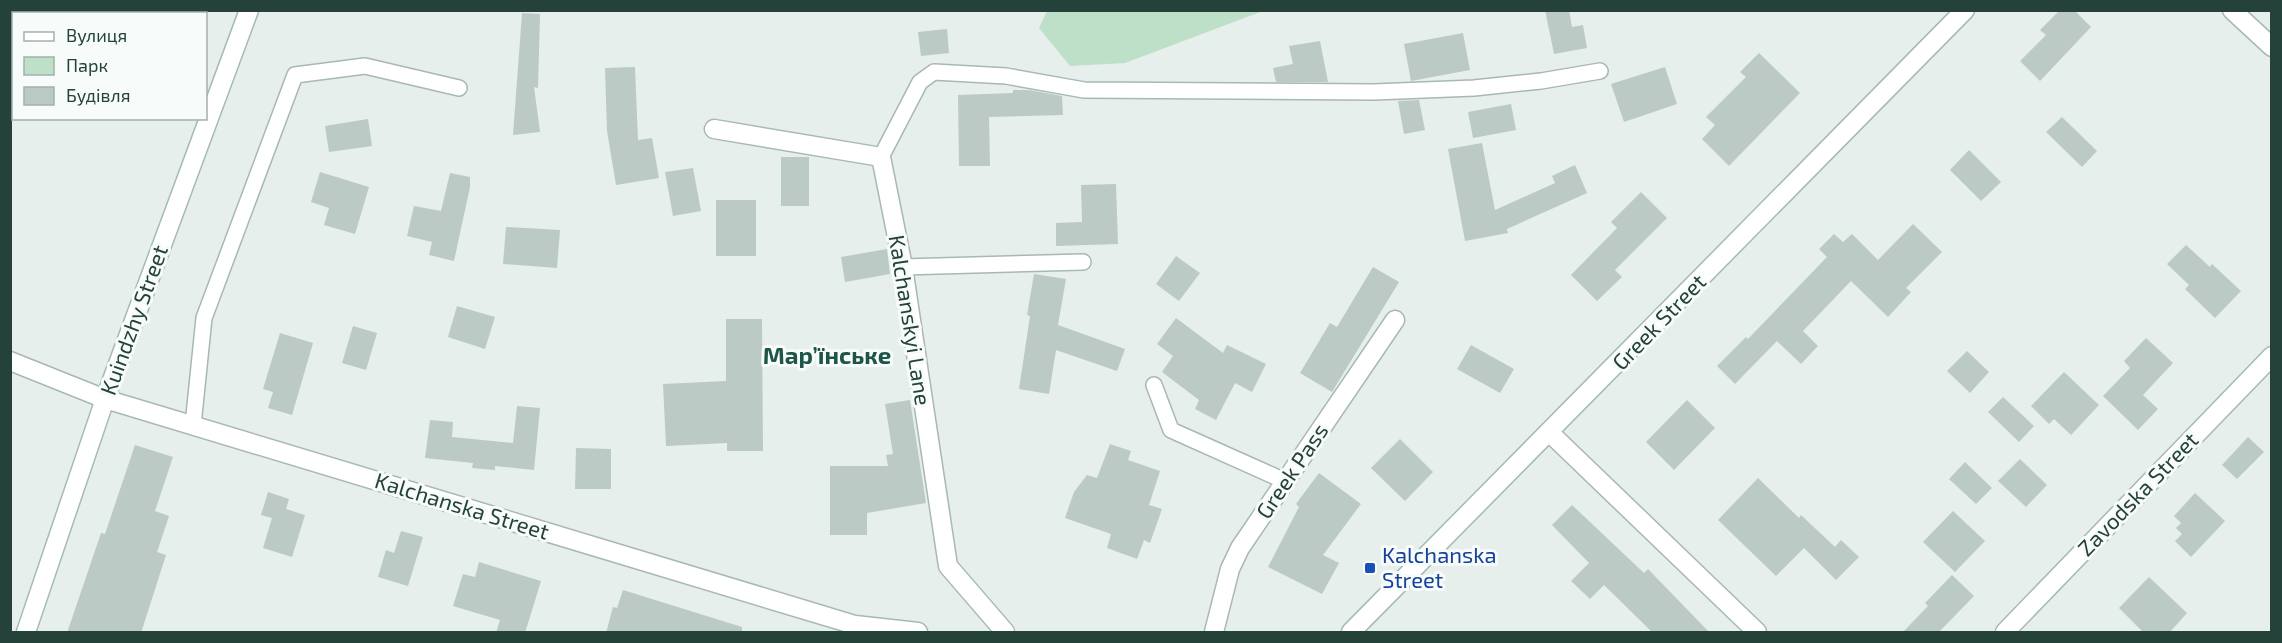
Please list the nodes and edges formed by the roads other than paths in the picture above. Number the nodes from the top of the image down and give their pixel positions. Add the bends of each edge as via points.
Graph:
1 (249, 10) edge
2 (1965, 10) edge
3 (2232, 10) edge
4 (2271, 47) edge
5 (1600, 71) dead end
6 (459, 88) dead end
7 (714, 129) dead end
8 (881, 157) junction
9 (1083, 262) dead end
10 (903, 267) junction
11 (1395, 320) dead end
12 (2271, 356) edge
13 (10, 361) edge
14 (1154, 385) dead end
15 (105, 399) junction
16 (193, 425) junction
17 (1550, 433) junction
18 (1285, 481) junction
19 (26, 633) edge
20 (918, 633) edge
21 (1005, 633) edge
22 (1214, 633) edge
23 (1351, 633) edge
24 (1757, 633) edge
25 (2006, 633) edge

1 - 15 street, Kuindzhy Street
2 - 17 street, Greek Street
3 - 4 street
5 - 8 lane via 1474,88 1374,93 1084,90 1006,76 934,72 920,82
6 - 16 lane via 366,66 295,75 204,318
7 - 8 street
8 - 10 street, Kalchanskyi Lane
9 - 10 lane
10 - 21 street, Kalchanskyi Lane via 948,566
11 - 18 street, Greek Pass
12 - 25 street, Zavodska Street
13 - 15 street, Kalchanska Street
14 - 18 lane via 1171,430
15 - 16 street, Kalchanska Street
15 - 19 street, Kuindzhy Street
16 - 20 street, Kalchanska Street via 855,625
17 - 23 street, Greek Street
17 - 24 street
18 - 22 street, Greek Pass via 1230,569

